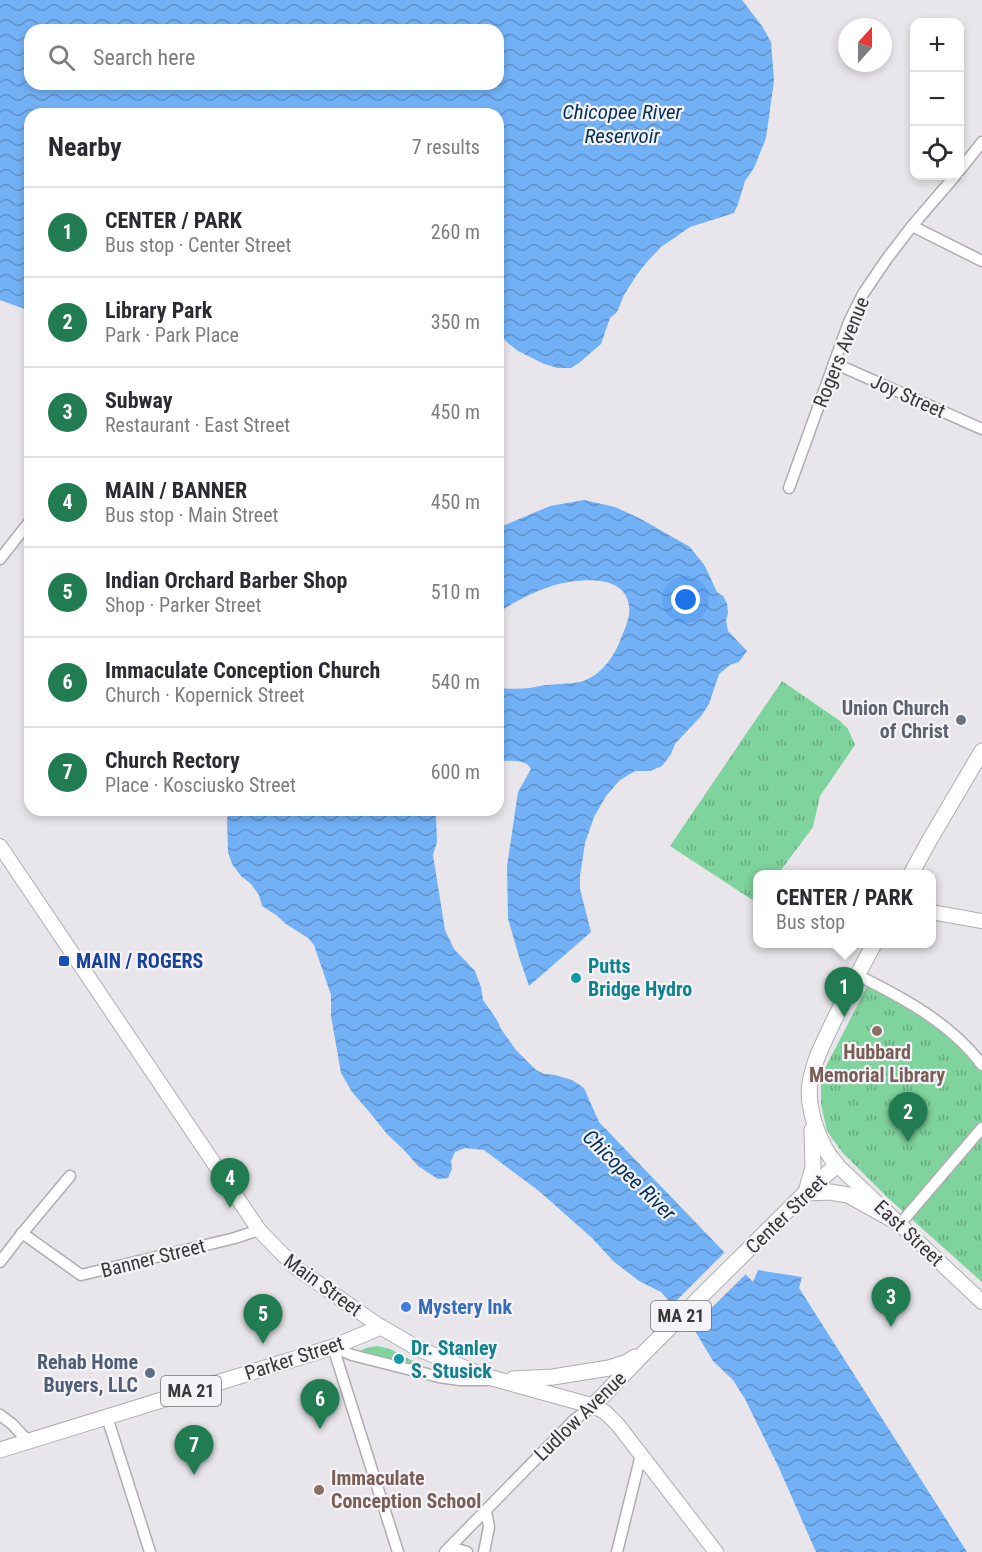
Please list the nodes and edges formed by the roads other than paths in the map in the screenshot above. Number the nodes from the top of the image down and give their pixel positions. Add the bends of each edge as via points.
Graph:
1 (982, 142) edge
2 (964, 165) edge
3 (952, 180) edge
4 (912, 226) junction
5 (982, 261) edge
6 (834, 363) junction
7 (982, 429) edge
8 (789, 488) dead end
9 (24, 529) edge
10 (0, 559) edge
11 (982, 751) edge
12 (0, 846) edge
13 (913, 870) edge
14 (936, 913) edge
15 (982, 921) edge
16 (872, 948) edge
17 (857, 975) junction
18 (982, 1065) edge
19 (811, 1109) junction
20 (982, 1128) edge
21 (837, 1165) junction
22 (70, 1176) dead end
23 (805, 1193) junction
24 (900, 1224) junction
25 (259, 1230) junction
26 (22, 1233) junction
27 (0, 1262) edge
28 (716, 1281) joint
29 (982, 1302) edge
30 (381, 1327) junction
31 (333, 1347) junction
32 (646, 1351) junction
33 (496, 1379) junction
34 (593, 1406) junction
35 (0, 1415) edge
36 (107, 1417) junction
37 (28, 1441) junction
38 (0, 1450) edge
39 (641, 1455) junction
40 (486, 1511) junction
41 (447, 1550) edge
42 (150, 1552) edge
43 (398, 1552) edge
44 (467, 1552) edge
45 (484, 1552) edge
46 (617, 1552) edge
47 (716, 1552) edge

1 - 2 street
3 - 4 street, Rogers Avenue
4 - 5 street
4 - 6 street, Rogers Avenue via 863,294
6 - 7 street, Joy Street
6 - 8 street, Rogers Avenue
9 - 10 street
11 - 13 main road
12 - 25 main road, Main Street
14 - 15 main road
16 - 17 main road, Center Street
17 - 18 street via 933,1017
17 - 19 main road, Center Street via 816,1057 809,1086
19 - 21 main road, Center Street via 823,1145
19 - 23 main road via 814,1163
20 - 24 street
21 - 23 main road, Center Street / MA 21
21 - 24 main road, East Street
22 - 26 street
23 - 24 main road via 848,1195
23 - 28 main road, Center Street / MA 21
24 - 29 main road, East Street
25 - 26 street, Banner Street via 81,1275
25 - 30 main road, Main Street via 295,1267
26 - 27 street
28 - 32 main road, Ludlow Avenue / MA 21
30 - 31 main road, Parker Street / MA 21
30 - 33 main road, Main Street via 430,1354
31 - 33 street via 439,1377
31 - 36 main road, Parker Street / MA 21
31 - 43 street
32 - 33 main road via 609,1368 554,1377
32 - 34 main road, Ludlow Avenue / MA 21
33 - 34 main road, Main Street
34 - 39 main road, Main Street via 618,1425
34 - 40 street, Ludlow Avenue via 574,1420
35 - 37 street
36 - 37 main road, Parker Street / MA 21
36 - 42 street
37 - 38 main road, Parker Street / MA 21
39 - 46 street
39 - 47 main road, Main Street
40 - 41 street, Ludlow Avenue
40 - 45 street via 489,1527
41 - 44 street

